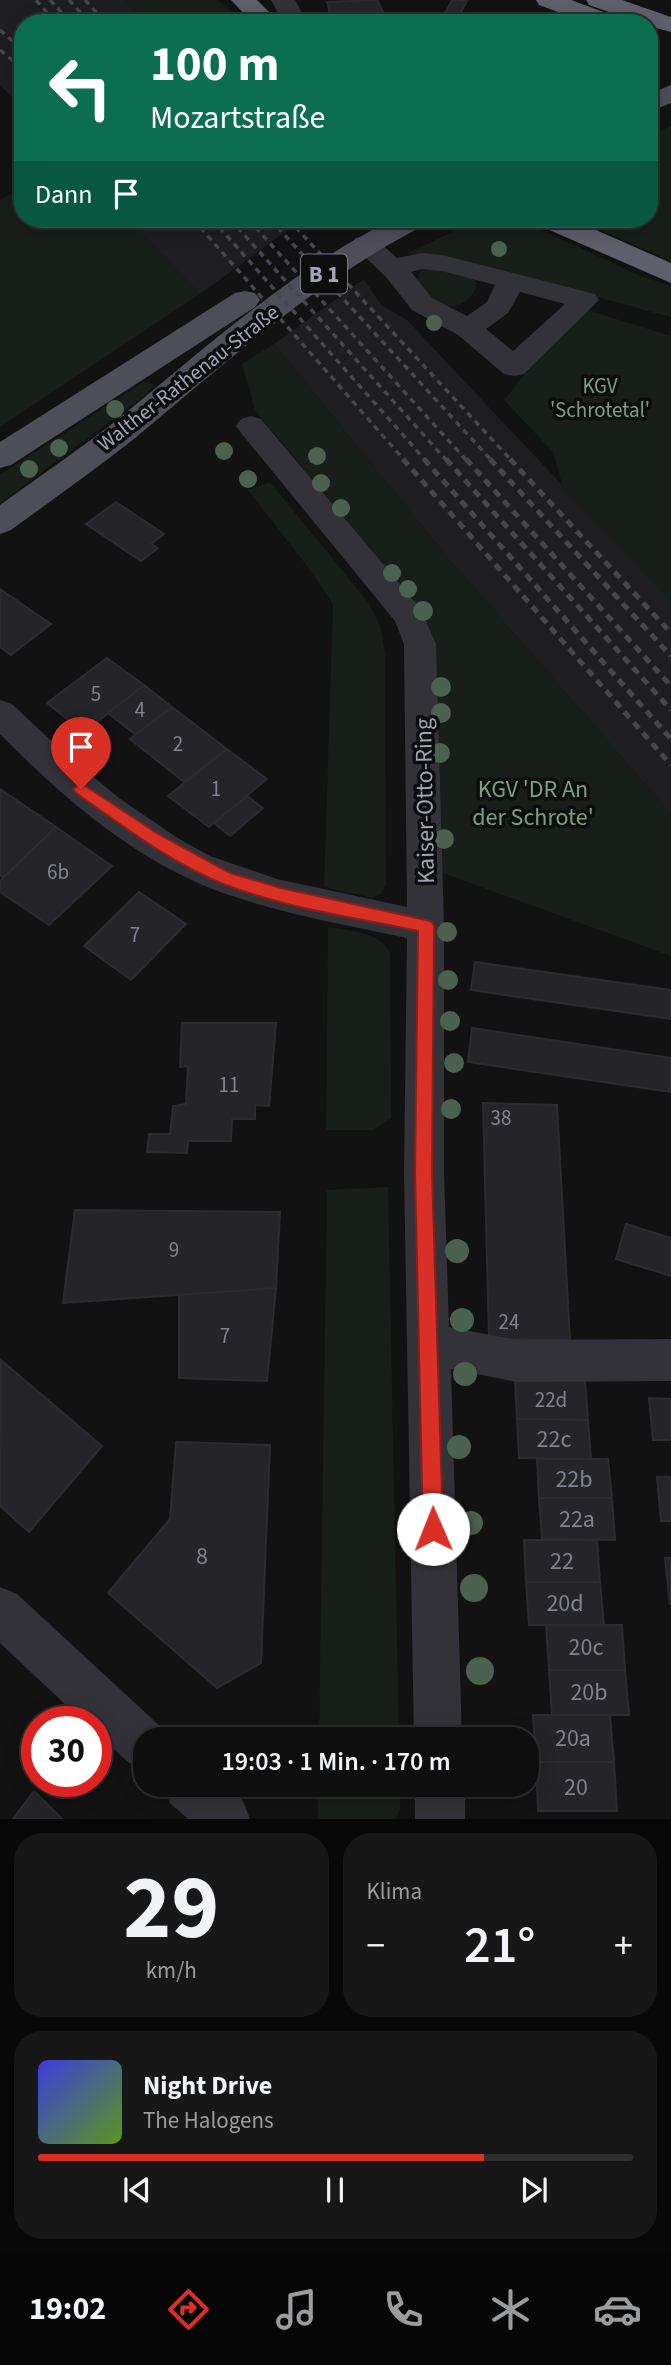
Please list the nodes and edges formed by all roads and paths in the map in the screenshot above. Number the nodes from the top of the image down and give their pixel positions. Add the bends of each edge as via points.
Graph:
1 (243, 0) edge
2 (548, 0) edge
3 (598, 0) edge
4 (258, 14) edge
5 (586, 14) edge
6 (627, 14) edge
7 (568, 228) edge
8 (361, 232) edge
9 (392, 267) junction
10 (671, 274) edge
11 (512, 280) junction
12 (468, 329) junction
13 (251, 426) dead end
14 (0, 457) edge
15 (0, 522) edge
16 (0, 713) edge
17 (426, 926) junction
18 (429, 1344) junction
19 (671, 1360) edge
20 (0, 1611) edge
21 (438, 1727) edge
22 (133, 1734) edge
23 (201, 1797) edge
24 (225, 1819) edge

1 - 4 highway
2 - 5 highway
3 - 6 highway
7 - 10 highway
8 - 9 street
8 - 14 main road, Walther-Rathenau-Straße / B 1
8 - 15 main road, Walther-Rathenau-Straße / B 1 via 122,432
9 - 11 street via 422,261 442,263
9 - 12 street via 422,304
11 - 12 street via 498,307
11 - 12 street via 585,300 514,367
13 - 17 street, Kaiser-Otto-Ring via 409,615 417,631 422,658
16 - 17 street via 44,759 77,785 152,839 198,865 250,886
17 - 18 street, Kaiser-Otto-Ring via 424,1172
18 - 19 street via 517,1361
18 - 21 street, Kaiser-Otto-Ring
20 - 22 street
23 - 24 street

